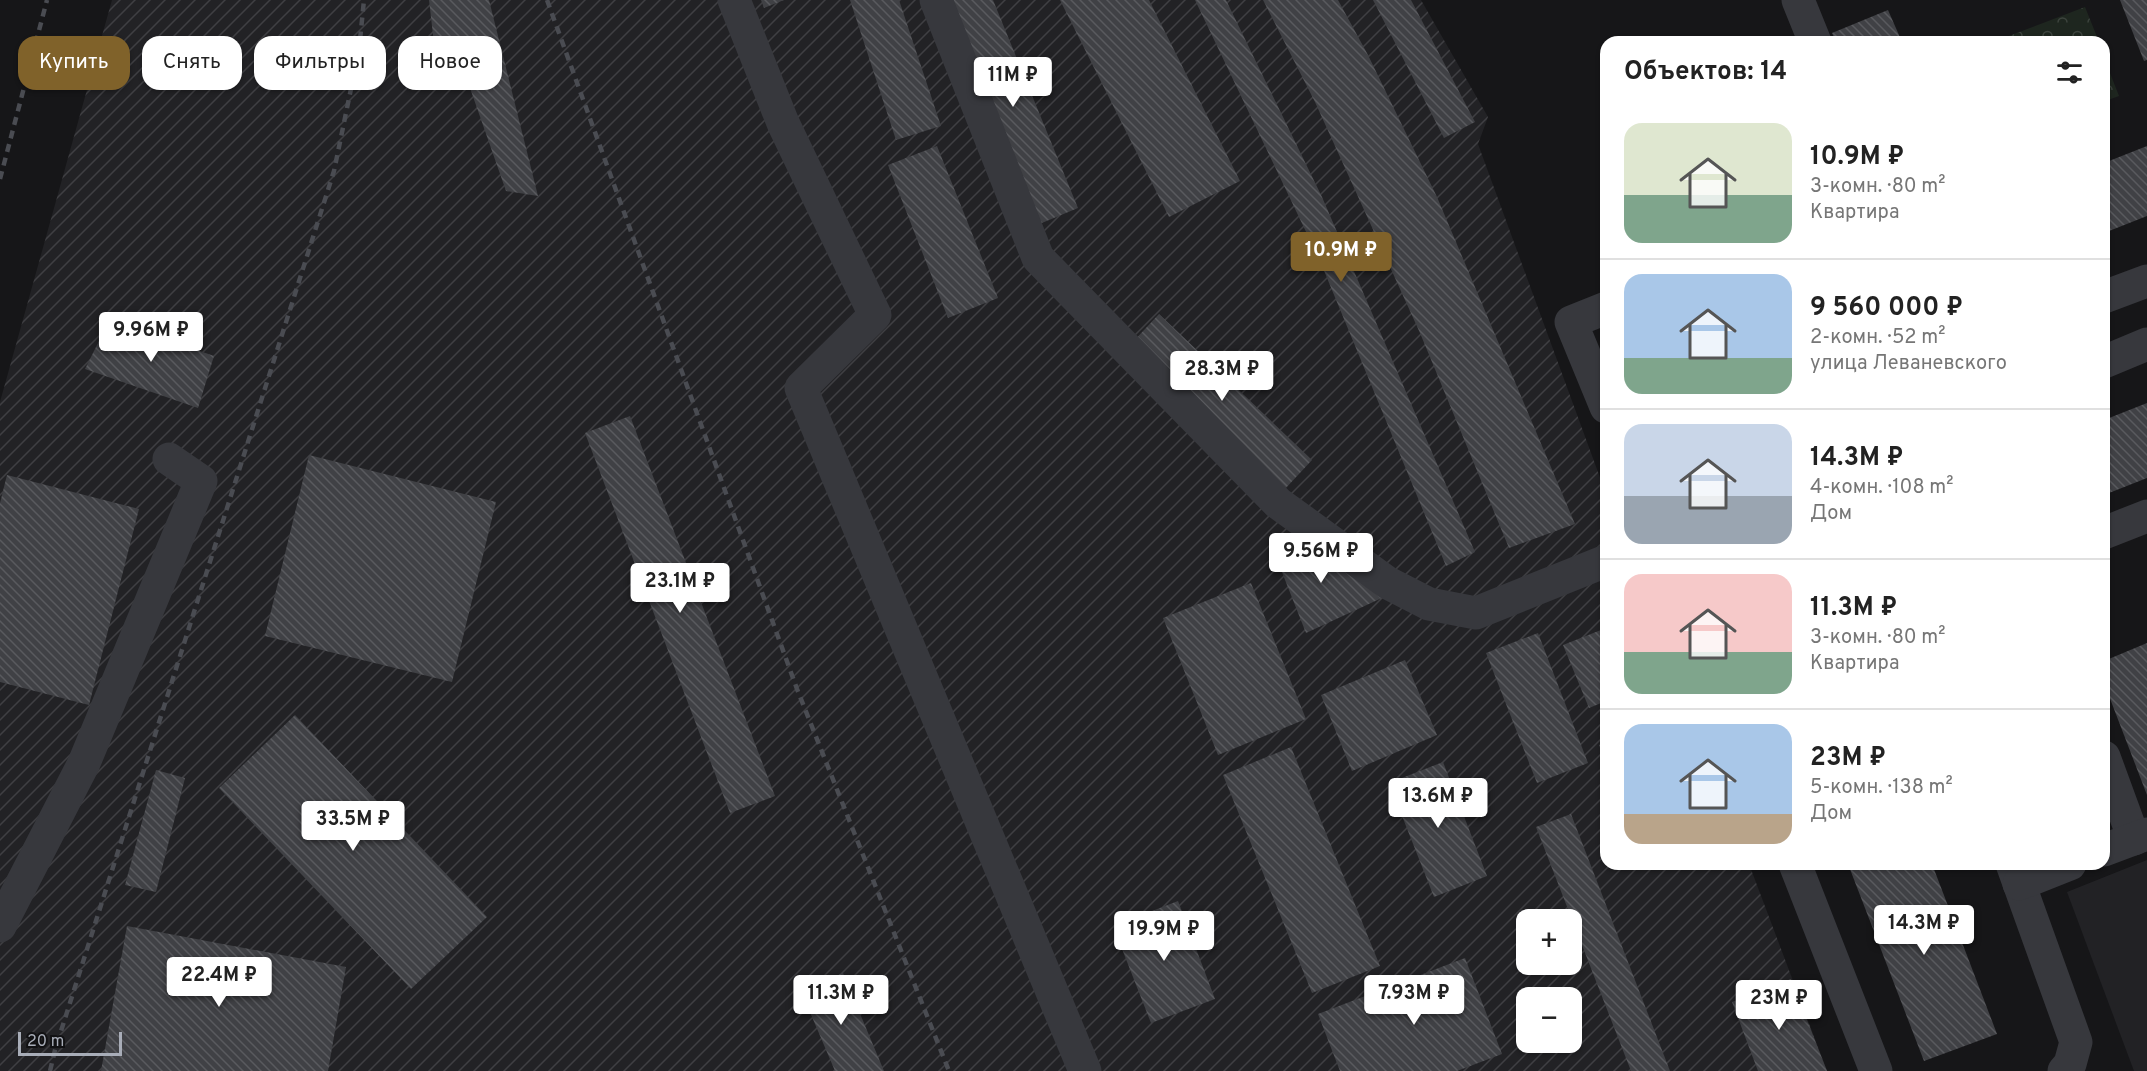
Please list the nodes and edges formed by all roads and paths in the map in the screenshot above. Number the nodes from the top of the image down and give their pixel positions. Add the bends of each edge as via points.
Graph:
1 (734, 0) edge
2 (936, 0) edge
3 (1798, 0) edge
4 (1813, 36) edge
5 (2147, 281) edge
6 (2110, 295) edge
7 (1600, 310) edge
8 (2147, 344) edge
9 (2110, 359) edge
10 (1600, 392) edge
11 (169, 459) dead end
12 (2147, 516) edge
13 (2110, 531) edge
14 (1600, 563) edge
15 (2110, 777) edge
16 (2129, 841) edge
17 (1798, 870) edge
18 (2037, 870) edge
19 (2015, 874) edge
20 (0, 926) edge
21 (1085, 1071) edge
22 (1876, 1071) edge
23 (2064, 1071) edge

1 - 21 street via 783,123 875,315 801,388
2 - 14 street via 1038,258 1278,503 1388,584 1429,604 1476,613
3 - 4 street
5 - 6 street
7 - 10 street via 1571,322
8 - 9 street
11 - 20 street via 201,481 84,763
12 - 13 street
15 - 16 street
17 - 22 street
18 - 19 street
19 - 23 street via 2076,1042

